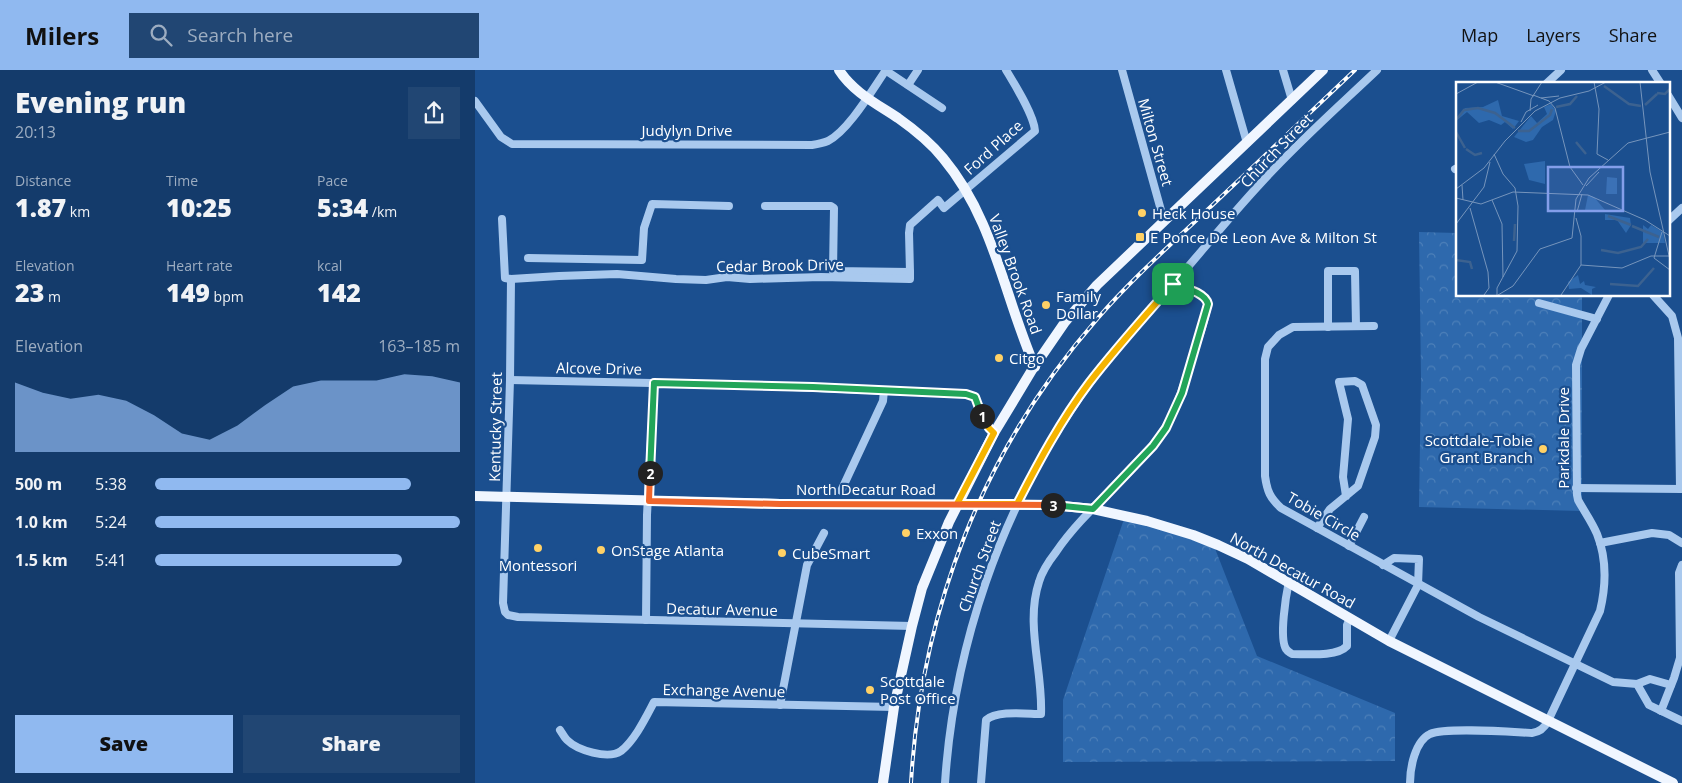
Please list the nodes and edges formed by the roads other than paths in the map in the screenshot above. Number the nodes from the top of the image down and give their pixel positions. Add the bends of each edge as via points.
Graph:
1 (839, 70) edge
2 (886, 70) edge
3 (918, 70) edge
4 (1006, 70) edge
5 (1122, 70) edge
6 (1226, 70) edge
7 (1283, 70) edge
8 (1323, 70) edge
9 (1377, 70) edge
10 (1561, 70) edge
11 (1651, 70) edge
12 (1548, 82) edge
13 (1660, 82) edge
14 (908, 85) junction
15 (1669, 97) edge
16 (866, 98) junction
17 (1292, 100) junction
18 (475, 101) edge
19 (942, 108) dead end
20 (1682, 118) edge
21 (1247, 143) junction
22 (966, 190) junction
23 (729, 206) dead end
24 (765, 206) dead end
25 (1682, 208) edge
26 (502, 219) dead end
27 (1669, 220) edge
28 (1164, 221) junction
29 (528, 258) dead end
30 (643, 260) junction
31 (833, 274) junction
32 (645, 276) junction
33 (511, 279) junction
34 (1173, 284) junction
35 (1608, 296) edge
36 (1654, 296) edge
37 (1539, 304) dead end
38 (1597, 319) junction
39 (1356, 326) junction
40 (1375, 326) dead end
41 (1328, 327) junction
42 (1035, 366) junction
43 (510, 380) junction
44 (654, 383) junction
45 (885, 390) junction
46 (994, 433) junction
47 (1576, 488) junction
48 (1681, 489) edge
49 (841, 491) dead end
50 (475, 496) edge
51 (1346, 496) junction
52 (506, 497) junction
53 (649, 501) junction
54 (957, 504) junction
55 (1017, 504) junction
56 (1093, 509) junction
57 (1363, 517) dead end
58 (1317, 528) junction
59 (824, 533) dead end
60 (1600, 543) junction
61 (1682, 543) edge
62 (1349, 546) junction
63 (1383, 565) junction
64 (1682, 565) edge
65 (1289, 581) junction
66 (1418, 585) junction
67 (532, 617) joint
68 (1350, 618) junction
69 (646, 620) junction
70 (795, 624) junction
71 (912, 626) junction
72 (1389, 641) junction
73 (1575, 665) junction
74 (1637, 684) junction
75 (1671, 685) junction
76 (780, 705) junction
77 (895, 707) junction
78 (1661, 711) junction
79 (1549, 721) junction
80 (1682, 721) edge
81 (560, 730) dead end
82 (883, 783) edge
83 (945, 783) edge
84 (981, 783) edge
85 (1410, 783) edge
86 (1673, 783) edge

1 - 16 main road, Valley Brook Road
2 - 14 street
2 - 16 street, Judylyn Drive
3 - 14 street
4 - 22 street, Ford Place via 1030,114 1035,131
5 - 28 street, Milton Street
6 - 21 street
7 - 17 street
8 - 17 main road
9 - 34 street, Church Street via 1260,184
10 - 12 street
11 - 13 street
14 - 19 street
15 - 20 street
16 - 18 street, Judylyn Drive via 837,135 813,145 512,144 501,137
16 - 22 main road, Valley Brook Road via 926,138
17 - 21 main road
21 - 28 main road
22 - 31 street, Cedar Brook Drive via 945,208 938,200 910,225 910,272
22 - 42 main road, Valley Brook Road via 990,238
23 - 30 street via 651,204 643,228
24 - 31 street, Cedar Brook Drive via 834,208
25 - 27 street
26 - 33 street, Kentucky Street via 505,278
28 - 42 main road via 1082,302
29 - 30 street
30 - 32 street
31 - 32 street, Cedar Brook Drive via 713,280
32 - 33 street, Cedar Brook Drive via 617,274
33 - 43 street, Kentucky Street
34 - 55 street, Church Street via 1077,400
34 - 56 street via 1202,295 1208,304 1179,400 1153,446
35 - 38 street, Parkdale Drive
36 - 48 street via 1672,316 1678,338
37 - 38 street
38 - 47 street, Parkdale Drive via 1576,365
39 - 40 street, Tobie Circle
39 - 41 street, Tobie Circle
39 - 41 street via 1355,271 1328,271
41 - 58 street, Tobie Circle via 1293,327 1268,347 1265,359 1267,490 1281,508
42 - 46 main road
43 - 44 street, Alcove Drive
43 - 52 street, Kentucky Street
44 - 45 street, Alcove Drive
44 - 53 street
45 - 46 street, Alcove Drive via 973,395
45 - 49 street via 883,401
46 - 54 main road
47 - 48 street
47 - 60 street, Parkdale Drive via 1578,500
50 - 52 main road, North Decatur Road
51 - 51 street via 1358,486 1376,425 1362,385 1355,381 1339,382 1348,419 1343,477
51 - 58 street via 1330,509
52 - 53 main road, North Decatur Road
52 - 67 street, Kentucky Street via 504,608 508,615
53 - 54 main road, North Decatur Road
53 - 69 street
54 - 55 main road, North Decatur Road
54 - 71 main road via 923,586
55 - 56 main road, North Decatur Road
55 - 83 street, Church Street via 978,606 967,645
56 - 65 main road, North Decatur Road via 1193,535
56 - 84 street via 1061,545 1039,582 1034,629 1041,714 1001,714 986,720
57 - 62 street
58 - 62 street, Tobie Circle
59 - 70 street via 807,565
60 - 61 street via 1652,534 1669,535
60 - 73 street, Parkdale Drive via 1605,593
62 - 63 street, Tobie Circle
63 - 66 street, Tobie Circle
63 - 66 street via 1394,558 1419,559
64 - 75 street via 1679,573 1680,658
65 - 68 main road, North Decatur Road
65 - 68 street via 1283,639 1286,649 1293,654 1342,651 1347,646
66 - 72 street
66 - 73 street, Tobie Circle
67 - 69 street, Decatur Avenue
68 - 72 main road, North Decatur Road
69 - 70 street, Decatur Avenue
70 - 71 street, Decatur Avenue
70 - 76 street
71 - 77 main road
72 - 79 main road, North Decatur Road
73 - 74 street, Tobie Circle via 1613,682
73 - 79 street, Parkdale Drive
74 - 75 street, Tobie Circle via 1649,679
74 - 78 street via 1649,705
75 - 78 street
76 - 77 street, Exchange Avenue
76 - 81 street, Exchange Avenue via 654,702 620,752 606,754 578,748
77 - 82 main road
78 - 80 street
79 - 85 street via 1537,732 1430,734 1422,741
79 - 86 main road, North Decatur Road

